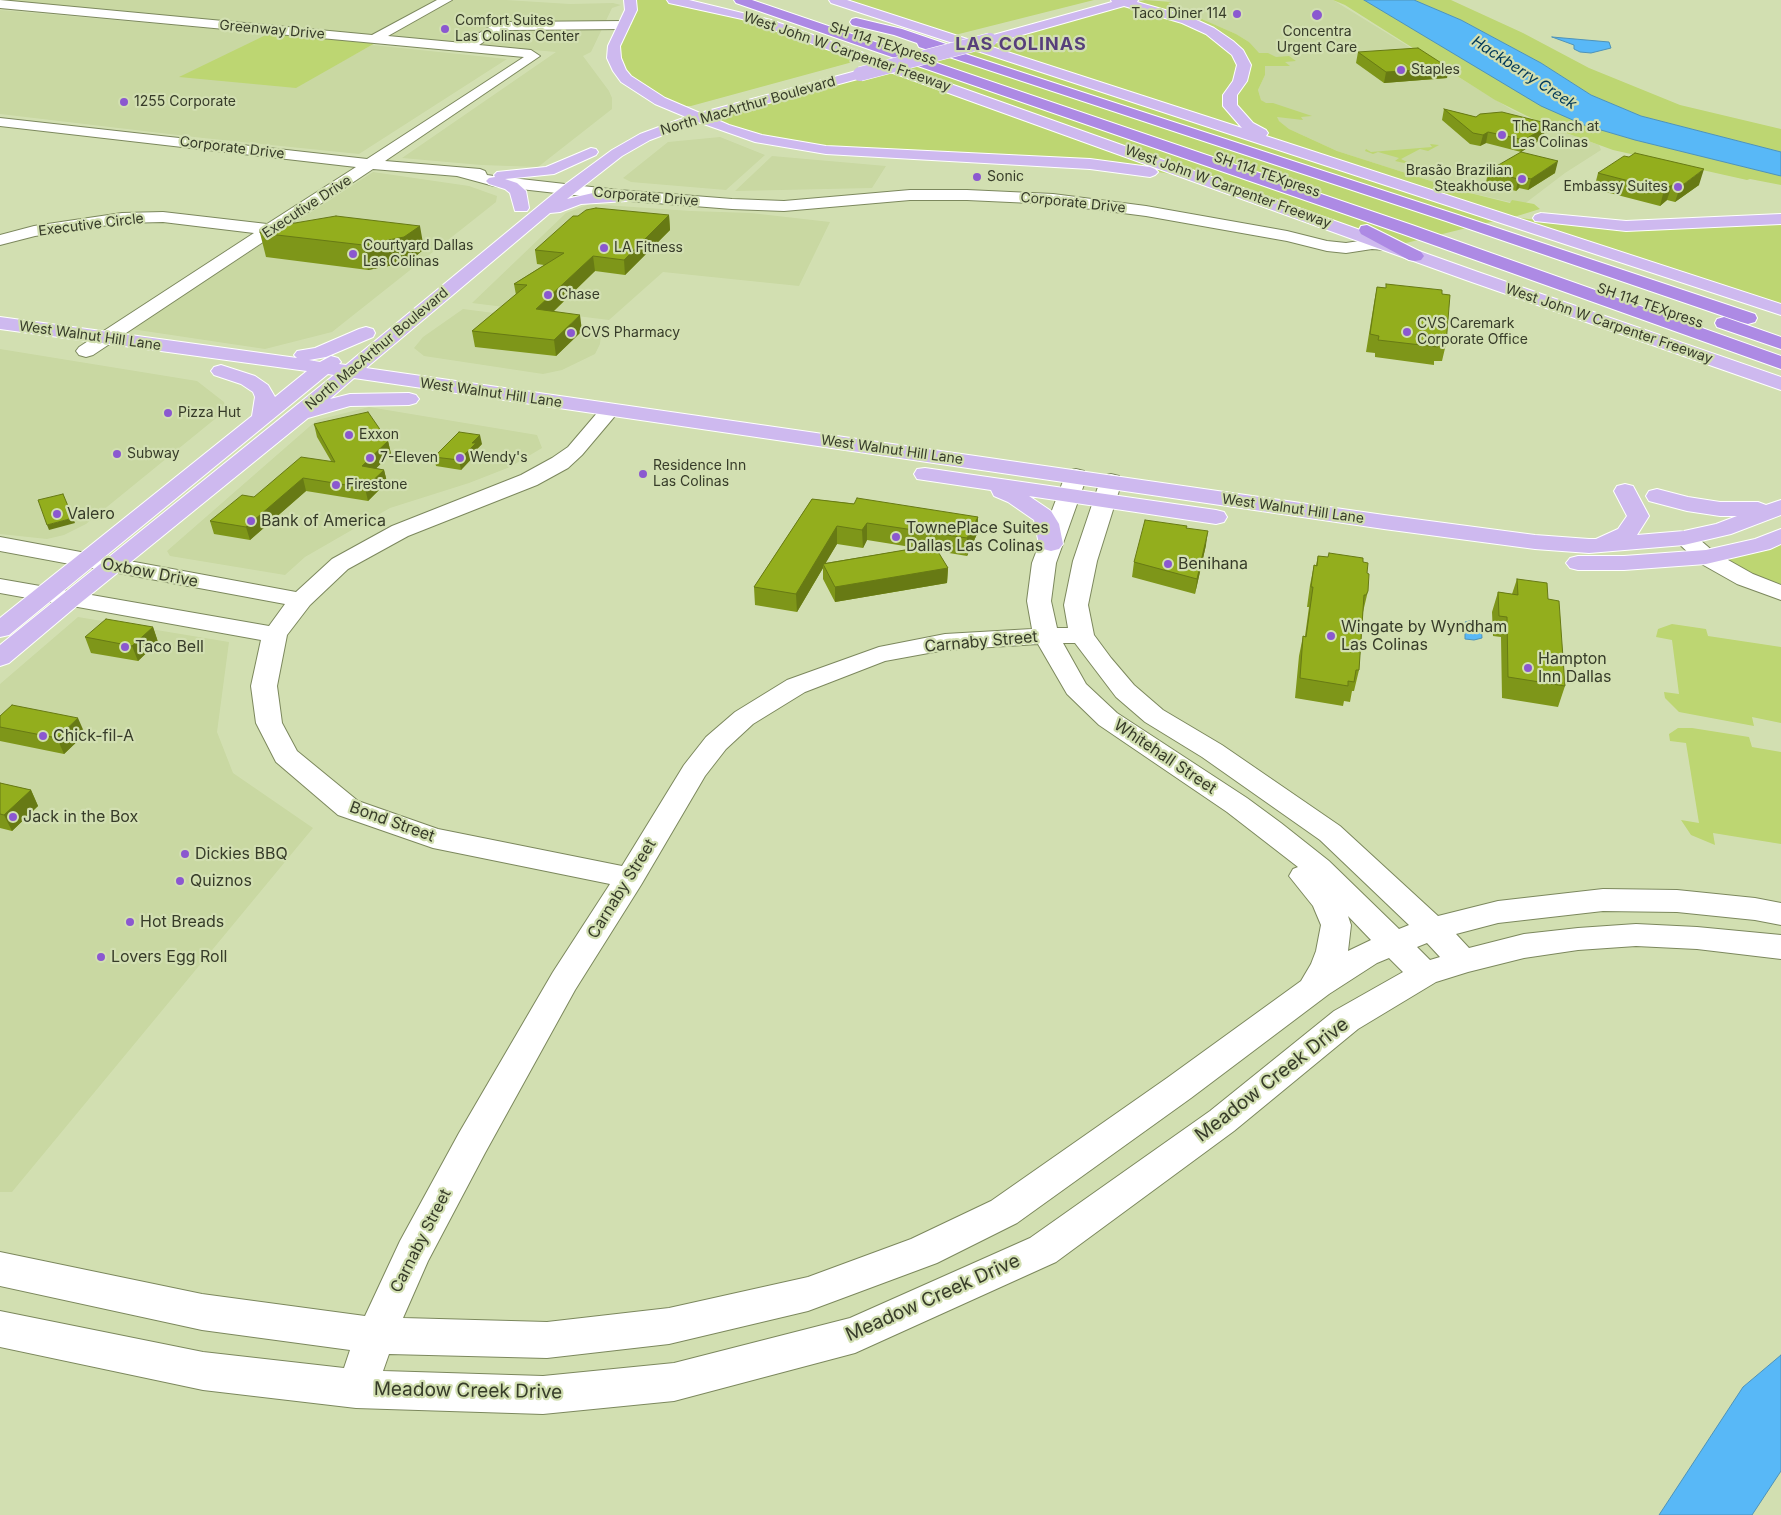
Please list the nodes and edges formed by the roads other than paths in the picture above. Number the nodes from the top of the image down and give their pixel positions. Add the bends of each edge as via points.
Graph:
1 (446, 0) edge
2 (630, 0) edge
3 (673, 0) edge
4 (740, 0) edge
5 (752, 0) edge
6 (773, 0) edge
7 (835, 0) edge
8 (1107, 0) edge
9 (1124, 1) edge
10 (0, 4) edge
11 (624, 25) junction
12 (374, 39) junction
13 (466, 47) junction
14 (527, 62) joint
15 (856, 70) junction
16 (1128, 97) junction
17 (692, 114) junction
18 (0, 122) edge
19 (724, 128) junction
20 (659, 130) junction
21 (622, 134) dead end
22 (606, 143) dead end
23 (1174, 150) junction
24 (591, 152) junction
25 (1257, 162) junction
26 (372, 164) junction
27 (498, 178) junction
28 (1381, 179) junction
29 (551, 184) junction
30 (573, 186) junction
31 (1415, 189) junction
32 (635, 197) junction
33 (1259, 198) junction
34 (733, 201) junction
35 (528, 213) junction
36 (1452, 218) junction
37 (1781, 219) edge
38 (506, 220) dead end
39 (1340, 228) junction
40 (272, 230) junction
41 (0, 240) edge
42 (1314, 241) junction
43 (1386, 245) junction
44 (1415, 256) junction
45 (1781, 310) edge
46 (0, 323) edge
47 (1680, 326) junction
48 (387, 328) junction
49 (1781, 329) edge
50 (366, 333) junction
51 (0, 338) edge
52 (105, 338) junction
53 (1781, 343) edge
54 (86, 351) junction
55 (1781, 351) edge
56 (1781, 356) edge
57 (262, 359) junction
58 (1781, 363) edge
59 (322, 369) junction
60 (221, 371) junction
61 (348, 373) junction
62 (305, 384) junction
63 (1781, 384) edge
64 (330, 388) junction
65 (525, 398) junction
66 (408, 399) junction
67 (603, 418) junction
68 (262, 419) junction
69 (289, 423) junction
70 (962, 480) junction
71 (1072, 485) junction
72 (1108, 491) junction
73 (1625, 491) dead end
74 (1657, 496) dead end
75 (1780, 508) edge
76 (1707, 533) junction
77 (1781, 536) edge
78 (1684, 538) junction
79 (0, 544) edge
80 (1051, 544) junction
81 (1596, 546) junction
82 (1733, 552) junction
83 (1706, 557) junction
84 (85, 560) junction
85 (111, 566) junction
86 (1781, 576) edge
87 (0, 586) edge
88 (1781, 593) edge
89 (43, 594) junction
90 (70, 599) junction
91 (301, 600) junction
92 (0, 630) edge
93 (275, 634) junction
94 (1082, 635) junction
95 (1046, 636) junction
96 (0, 658) edge
97 (1272, 830) junction
98 (630, 878) junction
99 (1393, 892) junction
100 (1498, 912) junction
101 (1781, 914) edge
102 (1432, 929) junction
103 (1394, 943) junction
104 (1781, 947) edge
105 (1463, 961) junction
106 (1425, 974) junction
107 (1312, 990) junction
108 (0, 1269) edge
109 (0, 1329) edge
110 (376, 1335) junction
111 (356, 1389) junction

1 - 12 street
2 - 11 main road via 631,10
3 - 33 main road, West John W Carpenter Freeway via 767,23
4 - 23 highway, West John W Carpenter Freeway
5 - 55 highway, SH 114 TEXpress
6 - 25 highway, SH 114 TEXpress
7 - 16 main road
8 - 15 main road, North MacArthur Boulevard
9 - 15 main road, North MacArthur Boulevard, bridge via 990,40
9 - 28 main road via 1200,26 1234,48 1244,65 1240,81 1228,101 1248,126
10 - 12 street, Greenway Drive
11 - 13 street via 509,26 495,29
11 - 17 main road via 614,46 614,58 626,79 641,90
12 - 13 street, Greenway Drive
13 - 14 street, Greenway Drive via 534,56
14 - 26 street, Executive Drive
15 - 17 main road, North MacArthur Boulevard
16 - 28 main road
16 - 36 highway, West John W Carpenter Freeway via 1014,69 898,32 851,21
17 - 19 main road
17 - 20 main road, North MacArthur Boulevard
17 - 21 main road, North MacArthur Boulevard via 648,123
18 - 26 street, Corporate Drive
19 - 20 main road via 694,126
19 - 33 main road via 760,139 826,150 1122,167 1200,182
20 - 30 main road, North MacArthur Boulevard via 630,144
22 - 24 main road, North MacArthur Boulevard
23 - 44 highway via 1207,170 1368,231
23 - 47 highway, West John W Carpenter Freeway
24 - 27 main road via 549,170
24 - 29 main road, North MacArthur Boulevard
25 - 36 highway
25 - 53 highway, SH 114 TEXpress
26 - 27 street, Corporate Drive
26 - 40 street, Executive Drive
27 - 29 street, Corporate Drive
27 - 35 main road via 518,190
28 - 31 main road
29 - 30 street, Corporate Drive
29 - 35 main road, North MacArthur Boulevard
30 - 32 street, Corporate Drive
30 - 34 street, Corporate Drive
30 - 35 main road, North MacArthur Boulevard
31 - 37 main road via 1505,212 1580,223 1655,226
31 - 45 main road
32 - 34 street, Corporate Drive
32 - 35 main road via 578,200
33 - 39 main road, West John W Carpenter Freeway
34 - 42 street, Corporate Drive via 784,206 910,195 1053,199 1117,206
35 - 38 main road, North MacArthur Boulevard
35 - 48 main road, North MacArthur Boulevard
36 - 49 highway, West John W Carpenter Freeway
39 - 42 street, Corporate Drive via 1336,238
39 - 43 main road, West John W Carpenter Freeway
40 - 41 street, Executive Circle via 163,217 122,218 34,231
40 - 52 street, Executive Drive
42 - 43 street, Corporate Drive via 1346,248
43 - 44 main road, West John W Carpenter Freeway
44 - 63 main road, West John W Carpenter Freeway
46 - 52 main road, West Walnut Hill Lane
47 - 56 highway
47 - 58 highway, West John W Carpenter Freeway
48 - 50 main road, North MacArthur Boulevard
48 - 61 main road, North MacArthur Boulevard
48 - 65 main road via 383,366 396,372 506,389
50 - 57 main road via 318,352
50 - 59 main road, North MacArthur Boulevard
51 - 54 main road, West Walnut Hill Lane
52 - 54 street, Executive Drive
52 - 57 main road, West Walnut Hill Lane
54 - 60 main road, West Walnut Hill Lane
57 - 59 main road, West Walnut Hill Lane
59 - 61 main road, West Walnut Hill Lane
59 - 62 main road, North MacArthur Boulevard
60 - 62 main road, West Walnut Hill Lane
60 - 68 main road via 248,380 261,389 265,397
61 - 64 main road, North MacArthur Boulevard
61 - 65 main road, West Walnut Hill Lane
62 - 64 main road, West Walnut Hill Lane
62 - 68 main road, North MacArthur Boulevard
64 - 66 main road, West Walnut Hill Lane
64 - 69 main road, North MacArthur Boulevard
65 - 67 main road, West Walnut Hill Lane
66 - 67 main road, West Walnut Hill Lane
66 - 69 main road via 350,400 322,407
67 - 70 main road, West Walnut Hill Lane
67 - 71 main road, West Walnut Hill Lane
67 - 91 street, Bond Street via 575,451 560,463 529,480 447,511 374,544 340,564
68 - 84 main road, North MacArthur Boulevard
69 - 85 main road, North MacArthur Boulevard
70 - 71 main road, West Walnut Hill Lane
70 - 80 main road via 991,486 1035,509 1048,524
71 - 72 main road, West Walnut Hill Lane
71 - 80 street, Whitehall Street
72 - 81 main road, West Walnut Hill Lane via 1535,542
72 - 83 main road, West Walnut Hill Lane via 1532,561 1614,563
72 - 94 street, Whitehall Street via 1085,562 1076,605
73 - 81 main road via 1638,516 1634,526 1613,541
74 - 75 main road via 1720,510
75 - 76 main road, West Walnut Hill Lane
76 - 78 main road, West Walnut Hill Lane
76 - 82 street
77 - 82 main road, West Walnut Hill Lane
78 - 81 main road, West Walnut Hill Lane
78 - 83 street
79 - 84 street, Oxbow Drive
80 - 95 street, Whitehall Street via 1044,563 1039,601
82 - 83 main road, West Walnut Hill Lane
82 - 86 street
83 - 88 street via 1745,579
84 - 85 street, Oxbow Drive
84 - 89 main road, North MacArthur Boulevard
85 - 90 main road, North MacArthur Boulevard
85 - 91 street, Oxbow Drive
87 - 89 street
89 - 90 street
89 - 92 main road, North MacArthur Boulevard
90 - 93 street
90 - 96 main road, North MacArthur Boulevard
91 - 93 street, Bond Street
93 - 98 street, Bond Street via 264,686 269,723 286,756 348,808 433,838
94 - 95 street, Carnaby Street
94 - 99 street, Whitehall Street via 1125,691 1154,716 1219,756 1330,833
95 - 97 street, Whitehall Street via 1076,688 1108,719
95 - 98 street, Carnaby Street via 945,642 879,655 796,686 744,718 716,743 694,771
97 - 103 street, Whitehall Street via 1318,868
97 - 107 street via 1301,872 1327,901 1336,925 1332,951
98 - 110 street, Carnaby Street via 564,981 472,1143 413,1253
99 - 100 street via 1437,907
99 - 102 street, Whitehall Street
100 - 101 street via 1603,900 1677,901
100 - 102 street
102 - 103 street
102 - 105 street, Whitehall Street
103 - 106 street, Whitehall Street
103 - 107 street via 1366,955
104 - 105 street, Meadow Creek Drive via 1636,935 1524,946
105 - 106 street, Meadow Creek Drive
106 - 111 street, Meadow Creek Drive via 1346,1020 1222,1121 1043,1250 855,1335 674,1382 543,1395
107 - 110 street via 1004,1212 924,1251 808,1294 669,1326 547,1340
108 - 110 street via 202,1312
109 - 111 street, Meadow Creek Drive via 203,1372
110 - 111 street, Carnaby Street

